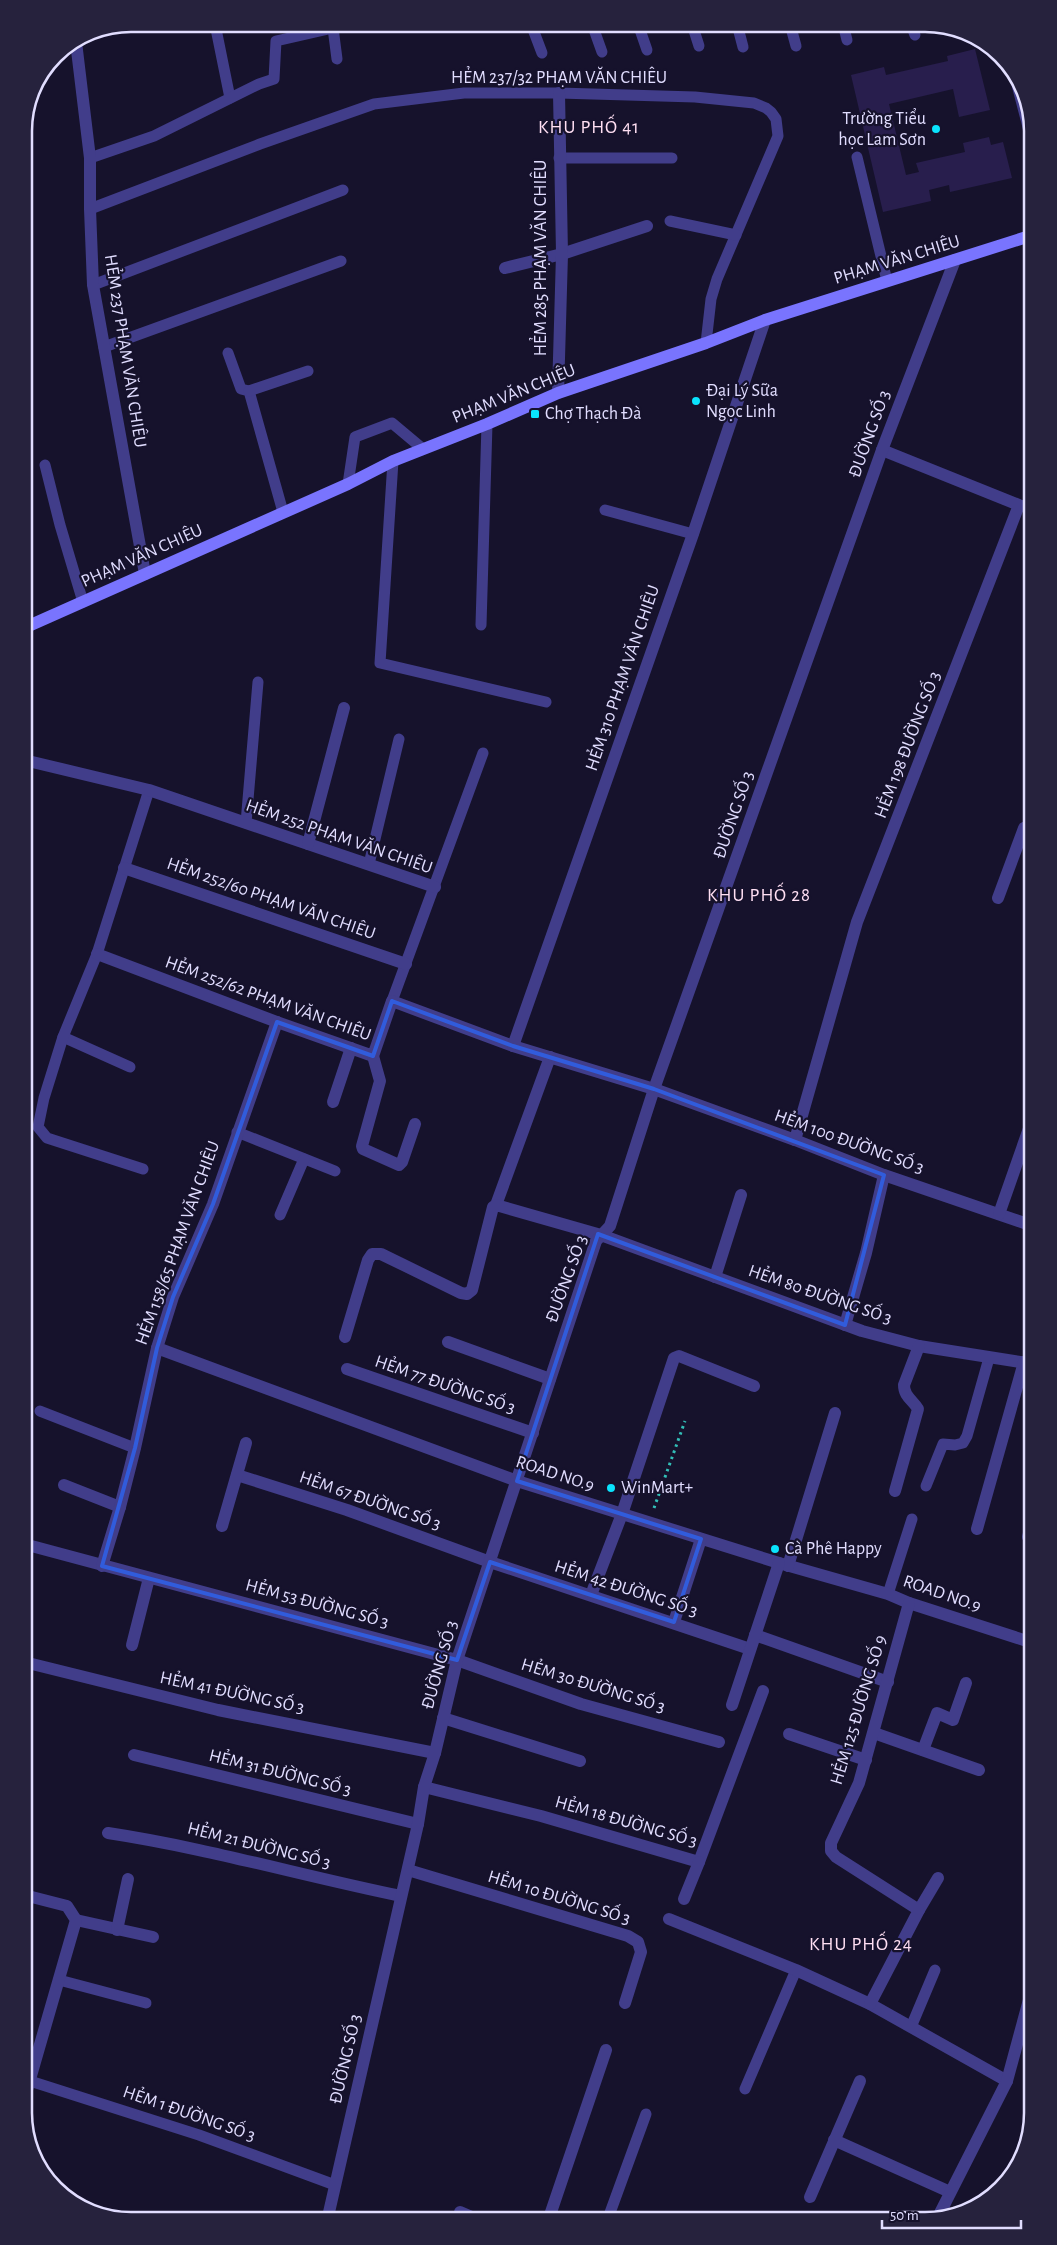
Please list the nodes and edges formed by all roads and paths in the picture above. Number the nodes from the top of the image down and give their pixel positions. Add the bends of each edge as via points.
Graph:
1 (217, 33) edge
2 (309, 33) edge
3 (334, 33) edge
4 (534, 33) edge
5 (595, 33) edge
6 (641, 33) edge
7 (695, 33) edge
8 (740, 33) edge
9 (792, 33) edge
10 (845, 33) edge
11 (847, 40) dead end
12 (699, 46) dead end
13 (796, 46) dead end
14 (743, 47) dead end
15 (77, 49) edge
16 (647, 50) dead end
17 (602, 52) dead end
18 (542, 53) dead end
19 (337, 59) dead end
20 (559, 93) junction
21 (230, 98) junction
22 (857, 157) dead end
23 (90, 158) junction
24 (559, 158) junction
25 (672, 158) dead end
26 (343, 190) dead end
27 (90, 209) junction
28 (670, 221) dead end
29 (647, 226) dead end
30 (736, 235) junction
31 (1024, 238) edge
32 (562, 254) junction
33 (955, 260) junction
34 (341, 262) dead end
35 (505, 268) dead end
36 (886, 280) junction
37 (93, 284) junction
38 (764, 320) junction
39 (706, 343) junction
40 (104, 347) junction
41 (228, 353) dead end
42 (308, 371) dead end
43 (249, 391) junction
44 (558, 393) junction
45 (487, 424) junction
46 (423, 449) junction
47 (882, 450) junction
48 (393, 461) junction
49 (45, 465) dead end
50 (348, 484) junction
51 (1019, 505) junction
52 (1024, 506) edge
53 (605, 510) dead end
54 (283, 512) junction
55 (693, 534) junction
56 (145, 574) junction
57 (83, 602) junction
58 (33, 624) edge
59 (481, 625) dead end
60 (258, 682) dead end
61 (546, 702) dead end
62 (344, 708) dead end
63 (399, 739) dead end
64 (483, 753) dead end
65 (33, 762) edge
66 (149, 790) junction
67 (246, 823) junction
68 (1024, 828) edge
69 (308, 844) junction
70 (369, 864) junction
71 (124, 868) junction
72 (435, 888) junction
73 (998, 898) dead end
74 (97, 954) junction
75 (406, 964) junction
76 (392, 1002) junction
77 (277, 1022) junction
78 (63, 1037) junction
79 (513, 1046) junction
80 (351, 1048) junction
81 (373, 1056) junction
82 (550, 1058) junction
83 (130, 1068) dead end
84 (654, 1089) junction
85 (333, 1102) dead end
86 (415, 1124) dead end
87 (237, 1132) junction
88 (795, 1140) junction
89 (1024, 1143) edge
90 (304, 1158) junction
91 (142, 1169) dead end
92 (335, 1171) dead end
93 (884, 1175) junction
94 (741, 1195) dead end
95 (496, 1205) junction
96 (999, 1214) junction
97 (280, 1215) dead end
98 (1024, 1223) edge
99 (601, 1235) junction
100 (715, 1277) junction
101 (846, 1325) junction
102 (346, 1337) dead end
103 (448, 1342) dead end
104 (919, 1346) junction
105 (157, 1348) junction
106 (989, 1358) junction
107 (1024, 1362) edge
108 (347, 1369) dead end
109 (550, 1379) junction
110 (1024, 1379) edge
111 (754, 1386) dead end
112 (40, 1411) dead end
113 (835, 1413) dead end
114 (685, 1421) dead end
115 (533, 1433) junction
116 (246, 1443) dead end
117 (135, 1448) junction
118 (236, 1475) junction
119 (517, 1481) junction
120 (64, 1485) dead end
121 (926, 1486) dead end
122 (895, 1491) dead end
123 (120, 1507) junction
124 (622, 1514) junction
125 (912, 1519) dead end
126 (649, 1523) junction
127 (222, 1526) dead end
128 (978, 1529) dead end
129 (701, 1539) junction
130 (32, 1546) edge
131 (490, 1562) junction
132 (784, 1564) junction
133 (102, 1566) junction
134 (149, 1578) junction
135 (888, 1594) junction
136 (591, 1595) junction
137 (908, 1603) junction
138 (674, 1622) junction
139 (755, 1635) junction
140 (1024, 1640) edge
141 (132, 1645) dead end
142 (750, 1649) junction
143 (457, 1660) junction
144 (32, 1664) edge
145 (888, 1682) junction
146 (966, 1683) dead end
147 (763, 1691) dead end
148 (732, 1705) dead end
149 (443, 1718) junction
150 (874, 1733) junction
151 (789, 1734) dead end
152 (720, 1742) dead end
153 (923, 1750) junction
154 (435, 1753) junction
155 (134, 1755) dead end
156 (866, 1760) junction
157 (580, 1761) dead end
158 (979, 1770) dead end
159 (424, 1787) junction
160 (418, 1824) junction
161 (108, 1833) dead end
162 (700, 1862) junction
163 (408, 1870) junction
164 (938, 1878) dead end
165 (128, 1880) dead end
166 (401, 1896) junction
167 (32, 1897) edge
168 (684, 1899) dead end
169 (919, 1910) junction
170 (668, 1919) dead end
171 (76, 1920) junction
172 (117, 1930) junction
173 (153, 1937) dead end
174 (796, 1970) junction
175 (935, 1970) dead end
176 (59, 1980) junction
177 (146, 2003) dead end
178 (624, 2003) dead end
179 (870, 2004) junction
180 (1024, 2020) edge
181 (911, 2027) junction
182 (606, 2050) dead end
183 (32, 2051) edge
184 (860, 2081) dead end
185 (1008, 2081) junction
186 (32, 2082) edge
187 (745, 2089) dead end
188 (646, 2114) dead end
189 (834, 2140) junction
190 (335, 2185) junction
191 (950, 2192) junction
192 (810, 2197) dead end
193 (941, 2211) edge
194 (329, 2212) edge
195 (551, 2212) edge
196 (610, 2212) edge

1 - 21 lane
2 - 21 lane via 276,40 274,79
3 - 19 lane
4 - 18 lane
5 - 17 lane
6 - 16 lane
7 - 12 lane
8 - 14 lane
9 - 13 lane
10 - 11 lane
15 - 23 street, HẺM 237 PHẠM VĂN CHIÊU
20 - 24 street, HẺM 285 PHẠM VĂN CHIÊU
20 - 27 lane, HẺM 237/32 PHẠM VĂN CHIÊU via 464,93 374,104
20 - 30 lane, HẺM 237/32 PHẠM VĂN CHIÊU via 695,97 754,103 766,108 776,119 778,136
21 - 23 lane via 154,136
22 - 36 lane
23 - 27 street, HẺM 237 PHẠM VĂN CHIÊU
24 - 25 lane
24 - 32 street, HẺM 285 PHẠM VĂN CHIÊU
26 - 37 lane
27 - 37 street, HẺM 237 PHẠM VĂN CHIÊU
28 - 30 lane
29 - 32 street
30 - 39 lane, HẺM 237/32 PHẠM VĂN CHIÊU via 711,299
31 - 33 main road, PHẠM VĂN CHIÊU
32 - 35 street
32 - 44 street, HẺM 285 PHẠM VĂN CHIÊU
33 - 36 main road, PHẠM VĂN CHIÊU
33 - 47 street, ĐƯỜNG SỐ 3
34 - 40 lane
36 - 38 main road, PHẠM VĂN CHIÊU
37 - 40 street, HẺM 237 PHẠM VĂN CHIÊU
38 - 39 main road, PHẠM VĂN CHIÊU
38 - 55 street, HẺM 310 PHẠM VĂN CHIÊU
39 - 44 main road, PHẠM VĂN CHIÊU
40 - 56 street, HẺM 237 PHẠM VĂN CHIÊU
41 - 43 lane via 241,389
42 - 43 lane
43 - 54 lane
44 - 45 main road, PHẠM VĂN CHIÊU
45 - 46 main road, PHẠM VĂN CHIÊU
45 - 59 lane
46 - 48 main road, PHẠM VĂN CHIÊU
46 - 50 lane via 392,423 355,437
47 - 51 street
47 - 84 street, ĐƯỜNG SỐ 3
48 - 50 main road, PHẠM VĂN CHIÊU
48 - 61 lane via 380,663
49 - 57 lane
50 - 54 main road, PHẠM VĂN CHIÊU
51 - 52 lane
51 - 88 street, HẺM 198 ĐƯỜNG SỐ 3 via 857,922
53 - 55 lane
54 - 56 main road, PHẠM VĂN CHIÊU
55 - 79 street, HẺM 310 PHẠM VĂN CHIÊU
56 - 57 main road, PHẠM VĂN CHIÊU
57 - 58 main road, PHẠM VĂN CHIÊU
60 - 67 lane
62 - 69 street
63 - 70 lane
64 - 72 lane
65 - 66 street, HẺM 252 PHẠM VĂN CHIÊU
66 - 67 street, HẺM 252 PHẠM VĂN CHIÊU
66 - 71 lane
67 - 69 street, HẺM 252 PHẠM VĂN CHIÊU
68 - 73 street
69 - 70 street, HẺM 252 PHẠM VĂN CHIÊU
70 - 72 street, HẺM 252 PHẠM VĂN CHIÊU
71 - 74 lane
71 - 75 street, HẺM 252/60 PHẠM VĂN CHIÊU
72 - 75 lane, HẺM 252 PHẠM VĂN CHIÊU
74 - 77 street, HẺM 252/62 PHẠM VĂN CHIÊU
74 - 78 lane
75 - 76 lane, HẺM 252 PHẠM VĂN CHIÊU
76 - 79 street
76 - 81 street, HẺM 252/62 PHẠM VĂN CHIÊU
77 - 80 street, HẺM 252/62 PHẠM VĂN CHIÊU
77 - 87 street, HẺM 158/65 PHẠM VĂN CHIÊU
78 - 83 lane
78 - 91 lane via 38,1127 47,1138
79 - 82 street
80 - 81 street, HẺM 252/62 PHẠM VĂN CHIÊU
80 - 85 street
81 - 86 street via 380,1081 363,1150 399,1165
82 - 84 street
82 - 95 street
84 - 88 street, HẺM 100 ĐƯỜNG SỐ 3
84 - 99 street, ĐƯỜNG SỐ 3 via 610,1226
87 - 90 lane
87 - 105 street, HẺM 158/65 PHẠM VĂN CHIÊU via 213,1204 173,1297
88 - 93 street, HẺM 100 ĐƯỜNG SỐ 3
89 - 96 street
90 - 92 lane
90 - 97 lane
93 - 96 street, HẺM 100 ĐƯỜNG SỐ 3
93 - 101 street
94 - 100 street
95 - 99 street, HẺM 80 ĐƯỜNG SỐ 3
95 - 102 street via 472,1290 467,1294 461,1293 381,1254 372,1254
96 - 98 street, HẺM 100 ĐƯỜNG SỐ 3
99 - 100 street, HẺM 80 ĐƯỜNG SỐ 3
99 - 109 street, ĐƯỜNG SỐ 3 via 596,1241
100 - 101 street, HẺM 80 ĐƯỜNG SỐ 3
101 - 104 street, HẺM 80 ĐƯỜNG SỐ 3
103 - 109 street
104 - 106 street, HẺM 80 ĐƯỜNG SỐ 3
104 - 122 street via 904,1385 907,1397 918,1409
105 - 117 street, HẺM 158/65 PHẠM VĂN CHIÊU
105 - 119 street, ROAD NO.9
106 - 107 street, HẺM 80 ĐƯỜNG SỐ 3
106 - 121 lane via 967,1436 963,1443 943,1444
108 - 115 street, HẺM 77 ĐƯỜNG SỐ 3
109 - 115 street, ĐƯỜNG SỐ 3
110 - 128 street
111 - 124 street via 679,1356 674,1358
112 - 117 lane
113 - 132 street
114 - 126 path
115 - 119 street, ĐƯỜNG SỐ 3
116 - 118 street
117 - 123 street, HẺM 158/65 PHẠM VĂN CHIÊU
118 - 127 street
118 - 131 street, HẺM 67 ĐƯỜNG SỐ 3 via 347,1510
119 - 124 street, ROAD NO.9
119 - 131 street, ĐƯỜNG SỐ 3
120 - 123 street
123 - 133 street, HẺM 158/65 PHẠM VĂN CHIÊU
124 - 126 street, ROAD NO.9
124 - 136 street
125 - 135 lane
126 - 129 street, ROAD NO.9
129 - 132 street, ROAD NO.9
129 - 138 street
130 - 133 street, HẺM 53 ĐƯỜNG SỐ 3
131 - 136 street, HẺM 42 ĐƯỜNG SỐ 3
131 - 143 street, ĐƯỜNG SỐ 3
132 - 135 street, ROAD NO.9
132 - 139 street
133 - 134 street, HẺM 53 ĐƯỜNG SỐ 3
134 - 141 street
134 - 143 street, HẺM 53 ĐƯỜNG SỐ 3
135 - 137 street, ROAD NO.9
136 - 138 street, HẺM 42 ĐƯỜNG SỐ 3
137 - 140 street, ROAD NO.9
137 - 145 street, HẺM 125 ĐƯỜNG SỐ 9
138 - 142 street, HẺM 42 ĐƯỜNG SỐ 3
139 - 142 street
139 - 145 street
142 - 148 street
143 - 149 street, ĐƯỜNG SỐ 3
143 - 152 street, HẺM 30 ĐƯỜNG SỐ 3 via 581,1704
144 - 154 street, HẺM 41 ĐƯỜNG SỐ 3 via 218,1710
145 - 150 street, HẺM 125 ĐƯỜNG SỐ 9
146 - 153 street via 952,1720 937,1713
147 - 162 street, HẺM 18 ĐƯỜNG SỐ 3
149 - 154 street, ĐƯỜNG SỐ 3
149 - 157 street
150 - 153 street
150 - 156 street, HẺM 125 ĐƯỜNG SỐ 9
151 - 156 street
153 - 158 street
154 - 159 street, ĐƯỜNG SỐ 3
155 - 160 street, HẺM 31 ĐƯỜNG SỐ 3
156 - 169 street, HẺM 125 ĐƯỜNG SỐ 9 via 831,1843 831,1851
159 - 160 street, ĐƯỜNG SỐ 3
159 - 162 street, HẺM 18 ĐƯỜNG SỐ 3 via 541,1816
160 - 163 street, ĐƯỜNG SỐ 3
161 - 166 street, HẺM 21 ĐƯỜNG SỐ 3 via 162,1841
162 - 168 street
163 - 166 street, ĐƯỜNG SỐ 3
163 - 178 street, HẺM 10 ĐƯỜNG SỐ 3 via 628,1936 638,1942 641,1952
164 - 169 street
165 - 172 street
166 - 190 street, ĐƯỜNG SỐ 3
167 - 171 street via 67,1906
169 - 179 street
170 - 174 street
171 - 172 street
171 - 176 street
172 - 173 street
174 - 179 street
174 - 187 lane
175 - 181 lane
176 - 177 lane
176 - 183 street
179 - 181 street
180 - 185 street
181 - 185 street
182 - 195 street
184 - 189 street
185 - 191 street
186 - 190 lane, HẺM 1 ĐƯỜNG SỐ 3 via 199,2134
188 - 196 lane
189 - 191 street
189 - 192 street
190 - 194 street, ĐƯỜNG SỐ 3
191 - 193 street

